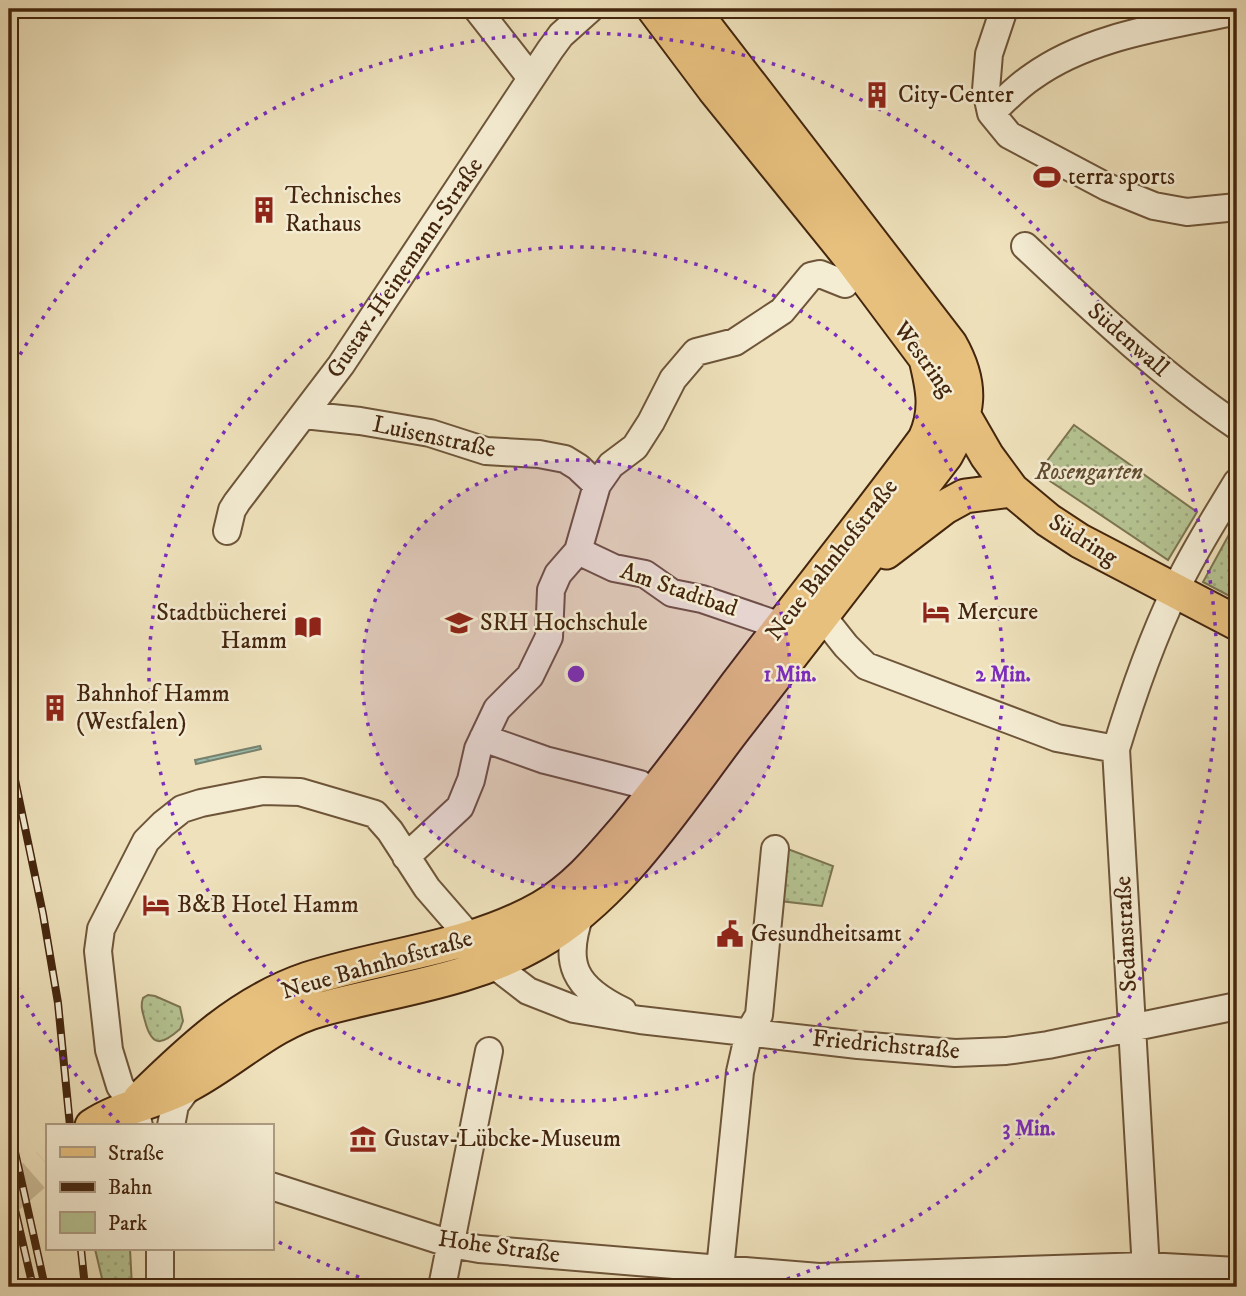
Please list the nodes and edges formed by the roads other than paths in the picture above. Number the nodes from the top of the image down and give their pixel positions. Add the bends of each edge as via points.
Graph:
1 (477, 9) edge
2 (590, 9) edge
3 (654, 9) edge
4 (692, 9) edge
5 (1004, 9) edge
6 (1237, 11) edge
7 (531, 78) junction
8 (991, 113) junction
9 (1237, 207) edge
10 (1025, 246) dead end
11 (845, 284) dead end
12 (926, 359) junction
13 (304, 415) junction
14 (964, 416) junction
15 (1237, 426) edge
16 (1237, 482) edge
17 (597, 485) junction
18 (1012, 490) junction
19 (227, 531) dead end
20 (578, 551) junction
21 (850, 580) junction
22 (1175, 591) junction
23 (823, 617) junction
24 (1237, 623) edge
25 (781, 626) junction
26 (483, 738) junction
27 (1116, 749) junction
28 (640, 784) dead end
29 (775, 849) dead end
30 (406, 857) junction
31 (581, 912) junction
32 (472, 939) junction
33 (493, 964) junction
34 (1237, 1006) edge
35 (640, 1020) junction
36 (1132, 1029) junction
37 (750, 1032) junction
38 (489, 1051) dead end
39 (189, 1086) junction
40 (136, 1116) edge
41 (101, 1124) edge
42 (171, 1124) edge
43 (273, 1187) edge
44 (451, 1244) junction
45 (160, 1250) edge
46 (720, 1269) junction
47 (1237, 1270) edge
48 (1147, 1277) edge
49 (160, 1287) edge
50 (442, 1287) edge

1 - 7 street
2 - 7 street, Gustav-Heinemann-Straße via 561,36
3 - 12 main road, Westring
4 - 14 main road, Westring via 950,344 965,376
5 - 8 street via 986,65
6 - 8 street via 1129,35 1062,60 1032,77
7 - 13 street, Gustav-Heinemann-Straße
8 - 9 street via 1020,142 1140,202 1187,212
10 - 15 street, Südenwall via 1143,355
11 - 17 street via 820,274 811,276 782,311 735,342 696,352 673,379 635,447 611,465
12 - 14 main road, Westring
12 - 25 main road, Neue Bahnhofstraße via 935,408 925,439
13 - 17 street, Luisenstraße via 430,433 486,451 565,459
13 - 19 street, Gustav-Heinemann-Straße via 237,502
14 - 18 main road, Südring
14 - 21 main road, Neue Bahnhofstraße via 946,455
16 - 22 street, Sedanstraße
17 - 20 street
18 - 21 main road via 965,496 945,507
18 - 22 main road, Südring via 1080,541
20 - 25 street, Am Stadtbad via 614,568 645,575 673,593 702,598
20 - 26 street via 551,590 550,637 530,676 497,709
21 - 23 main road, Neue Bahnhofstraße
22 - 24 main road, Südring
22 - 27 street, Sedanstraße
23 - 27 street via 866,666 1057,738
23 - 31 main road, Neue Bahnhofstraße via 628,866
25 - 32 main road, Neue Bahnhofstraße via 658,790 589,870 544,907
26 - 28 street via 545,760
26 - 30 street via 460,807
27 - 36 street, Sedanstraße
29 - 37 street via 759,1015
30 - 32 street, Friedrichstraße
30 - 40 street, Friedrichstraße via 375,814 300,792 263,791 201,803 182,809 163,824 146,841 99,937 110,1055
31 - 33 main road, Neue Bahnhofstraße via 534,945
31 - 35 street, Friedrichstraße via 571,949 575,969 605,1003
32 - 33 street, Friedrichstraße
32 - 40 main road, Neue Bahnhofstraße via 305,980 247,1006 180,1060
33 - 35 street, Friedrichstraße via 528,991 574,1009
33 - 39 main road, Neue Bahnhofstraße via 423,986 320,1009 281,1025
34 - 36 street, Friedrichstraße
35 - 37 street, Friedrichstraße
36 - 37 street, Friedrichstraße via 1006,1051 955,1053
36 - 48 street, Sedanstraße
37 - 46 street via 740,1072
38 - 44 street
39 - 40 main road, Neue Bahnhofstraße
39 - 42 street via 175,1105
40 - 41 main road
43 - 44 street, Hohe Straße
44 - 46 street, Hohe Straße
44 - 50 street
45 - 49 street
46 - 48 street, Hohe Straße via 819,1277
47 - 48 street, Hohe Straße

